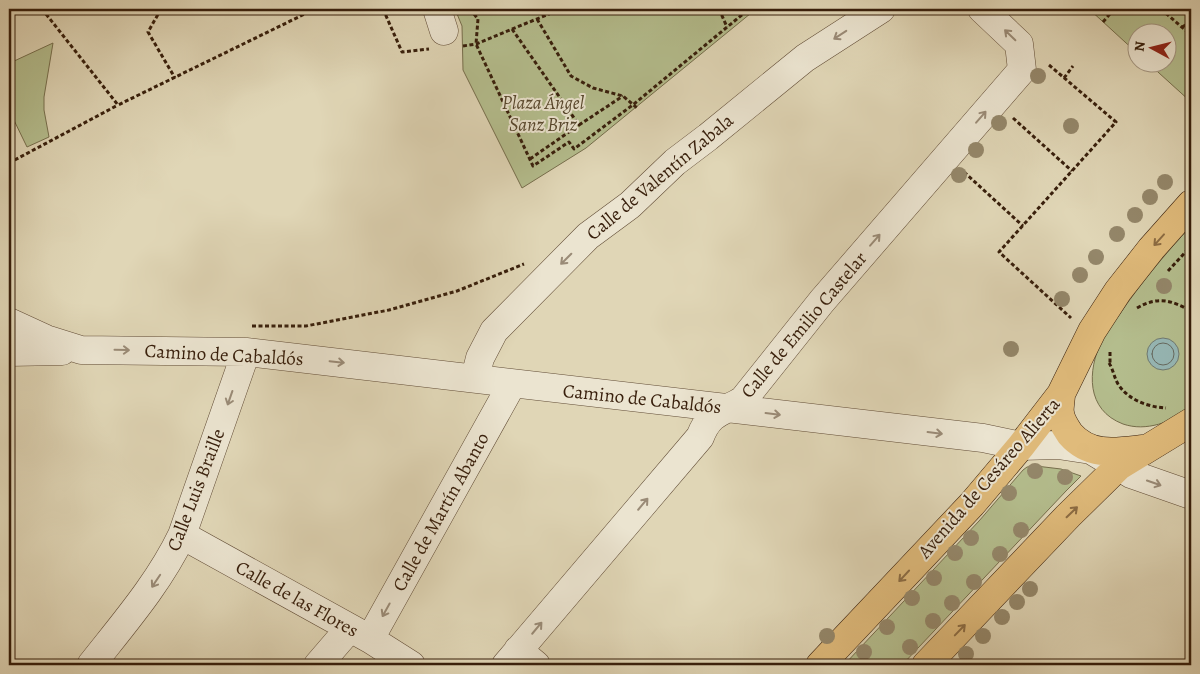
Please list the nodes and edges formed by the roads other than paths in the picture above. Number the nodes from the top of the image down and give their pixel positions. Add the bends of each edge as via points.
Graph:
1 (881, 9) edge
2 (982, 9) edge
3 (1191, 204) edge
4 (9, 322) edge
5 (246, 339) junction
6 (81, 350) junction
7 (9, 352) edge
8 (475, 378) junction
9 (512, 384) junction
10 (1062, 394) junction
11 (725, 408) junction
12 (1182, 415) edge
13 (1021, 446) junction
14 (1150, 448) junction
15 (1091, 450) junction
16 (1119, 466) junction
17 (1191, 495) edge
18 (182, 535) junction
19 (360, 634) junction
20 (520, 660) edge
21 (91, 665) edge
22 (318, 665) edge
23 (411, 665) edge
24 (820, 665) edge
25 (926, 665) edge

1 -> 8 street, Calle de Valentín Zabala via 805,58 674,162 630,205 588,236 494,331 480,358
11 -> 2 street, Calle de Emilio Castelar via 743,400 822,301 1022,70 1019,44
3 -> 10 main road, Avenida de Cesáreo Alierta via 1145,256 1105,310
4 - 6 street, Camino de Cabaldós
6 -> 5 street, Camino de Cabaldós
5 -> 8 street, Camino de Cabaldós
5 -> 18 street, Calle Luis Braille
6 - 7 street, Camino de Cabaldós
8 - 9 street, Camino de Cabaldós
9 - 11 street, Camino de Cabaldós
9 -> 19 street, Calle de Martín Abanto
10 - 13 main road, Avenida de Cesáreo Alierta
10 - 15 main road via 1060,413 1065,428
11 -> 13 street, Camino de Cabaldós via 982,438
20 -> 11 street, Calle de Emilio Castelar via 700,437 706,423
12 - 14 main road
13 - 15 street, Camino de Cabaldós via 1058,445
13 -> 24 main road, Avenida de Cesáreo Alierta via 972,504
14 - 15 main road via 1107,452
14 - 16 main road
15 - 16 street, Camino de Cabaldós
16 -> 17 street, Camino de Cabaldós via 1148,482
25 -> 16 main road
18 - 19 street, Calle de las Flores
18 -> 21 street, Calle Luis Braille via 152,587
19 - 22 street, Calle de Martín Abanto
19 - 23 street, Calle de las Flores

